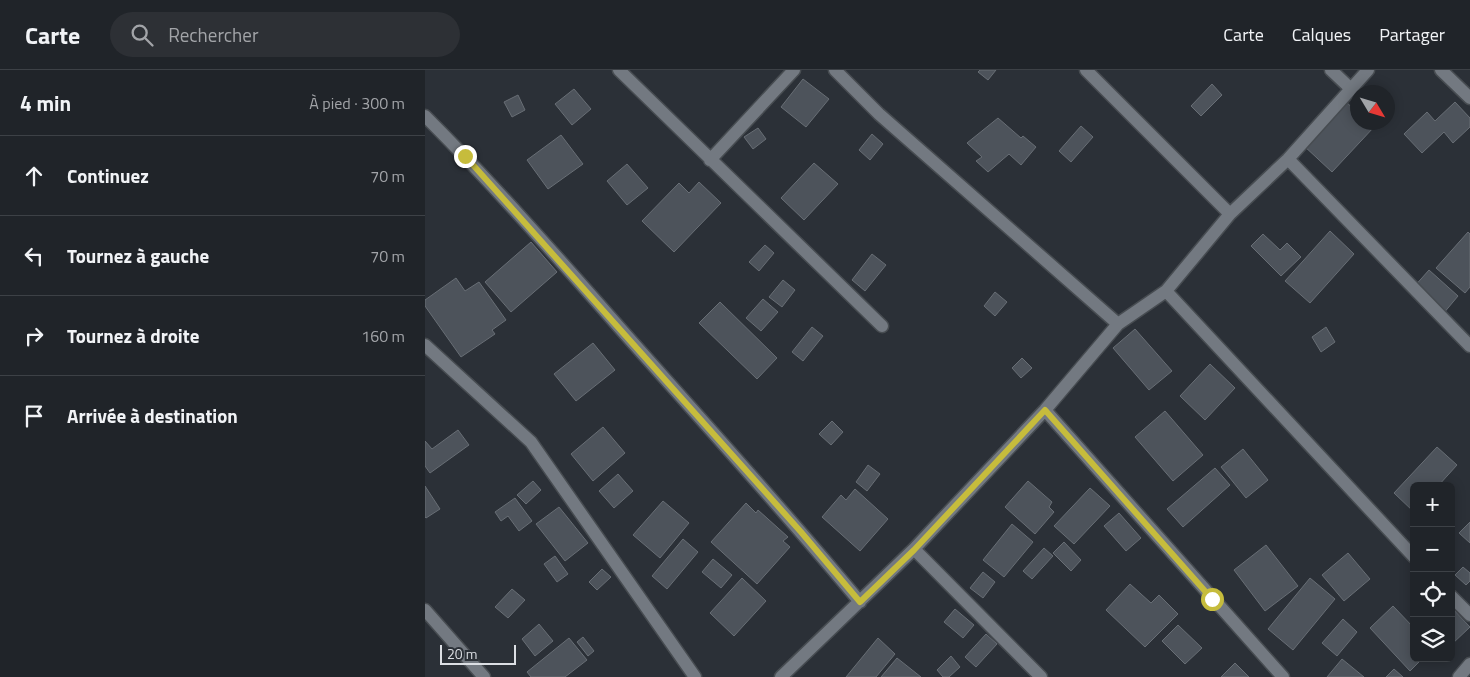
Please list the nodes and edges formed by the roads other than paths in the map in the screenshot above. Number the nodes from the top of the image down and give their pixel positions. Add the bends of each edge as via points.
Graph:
1 (619, 70) edge
2 (794, 70) edge
3 (835, 70) edge
4 (1086, 70) edge
5 (1331, 70) edge
6 (1368, 70) edge
7 (1441, 70) edge
8 (1354, 85) edge
9 (1350, 87) edge
10 (1350, 89) edge
11 (1470, 98) edge
12 (425, 116) edge
13 (1288, 159) junction
14 (711, 160) junction
15 (1230, 214) junction
16 (1166, 291) junction
17 (1118, 324) junction
18 (882, 326) dead end
19 (425, 345) edge
20 (1470, 346) edge
21 (1045, 410) junction
22 (914, 550) junction
23 (1410, 553) edge
24 (1455, 600) edge
25 (860, 602) junction
26 (425, 610) edge
27 (1470, 615) edge
28 (1470, 664) edge
29 (789, 674) edge
30 (484, 677) edge
31 (695, 677) edge
32 (1041, 677) edge
33 (1283, 677) edge
34 (1459, 677) edge

1 - 14 street
2 - 14 street
3 - 17 street via 879,114
4 - 15 street
5 - 9 street
6 - 8 street
7 - 11 street
10 - 13 street
12 - 25 street via 611,317
13 - 15 street
13 - 20 street
14 - 18 street
15 - 16 street
16 - 17 street
16 - 23 street
17 - 21 street
19 - 31 street via 531,442
21 - 22 street
21 - 33 street
22 - 25 street
22 - 32 street
24 - 27 street
25 - 29 street
26 - 30 street
28 - 34 street

